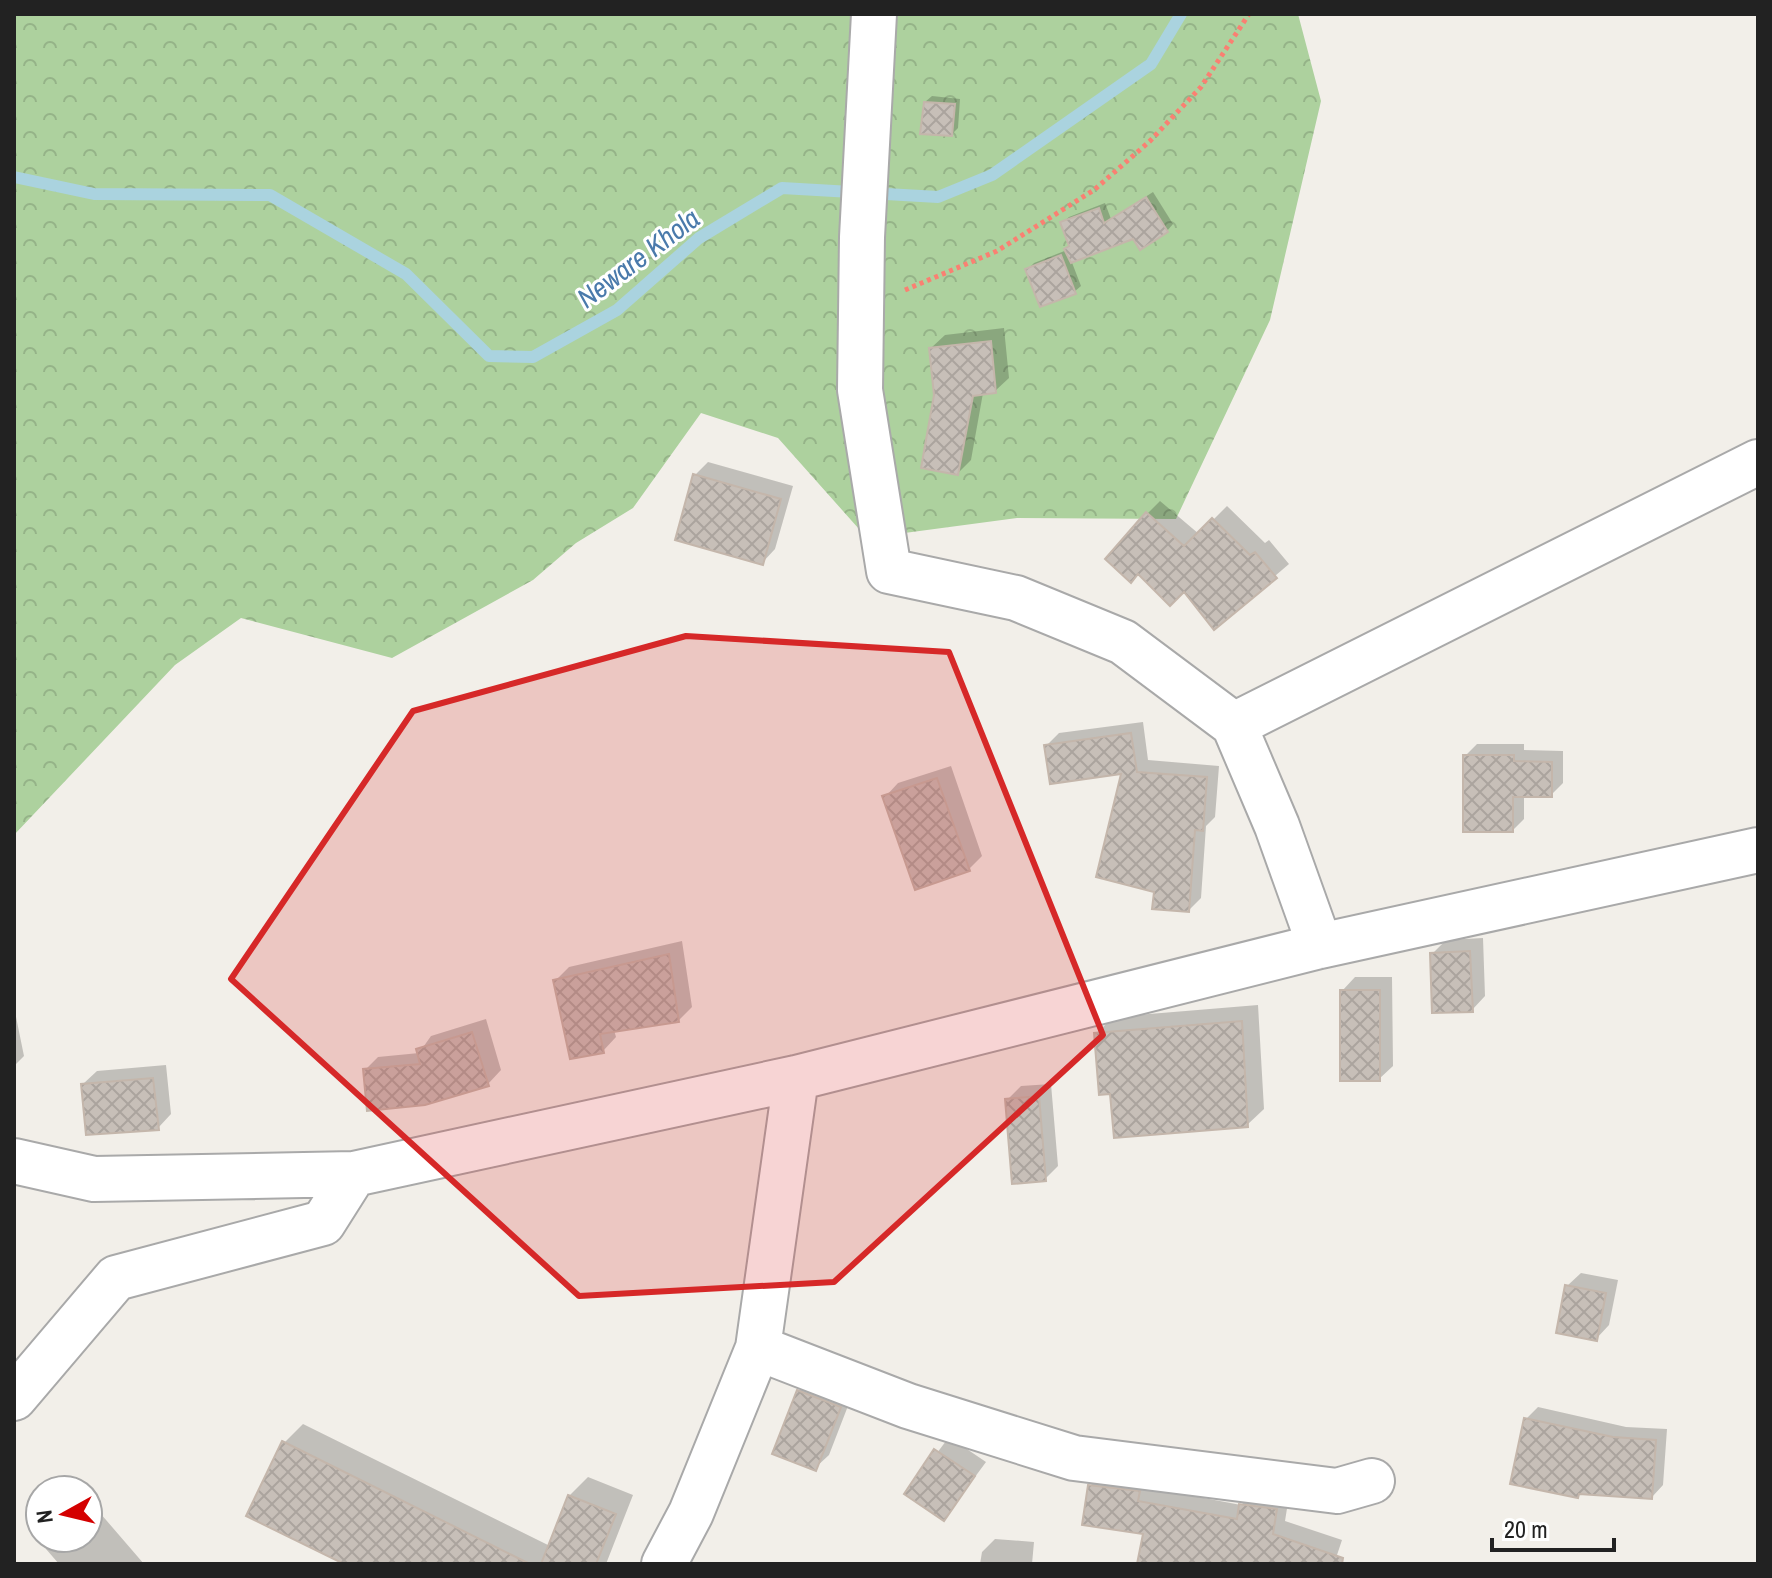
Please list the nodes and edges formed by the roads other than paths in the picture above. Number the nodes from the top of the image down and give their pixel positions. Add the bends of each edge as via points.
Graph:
1 (874, 14) edge
2 (1758, 462) edge
3 (1234, 725) junction
4 (1758, 850) edge
5 (1320, 946) junction
6 (796, 1078) junction
7 (14, 1161) edge
8 (354, 1174) junction
9 (758, 1348) junction
10 (14, 1398) edge
11 (1372, 1481) dead end
12 (664, 1564) edge

1 - 3 street via 860,390 889,571 1016,598 1123,642
2 - 3 street
3 - 5 street
4 - 5 street
5 - 6 street
6 - 8 street
6 - 9 street
7 - 8 street via 94,1179
8 - 10 street via 323,1223 116,1278
9 - 11 street via 908,1406 1074,1458 1337,1491
9 - 12 street via 691,1513

